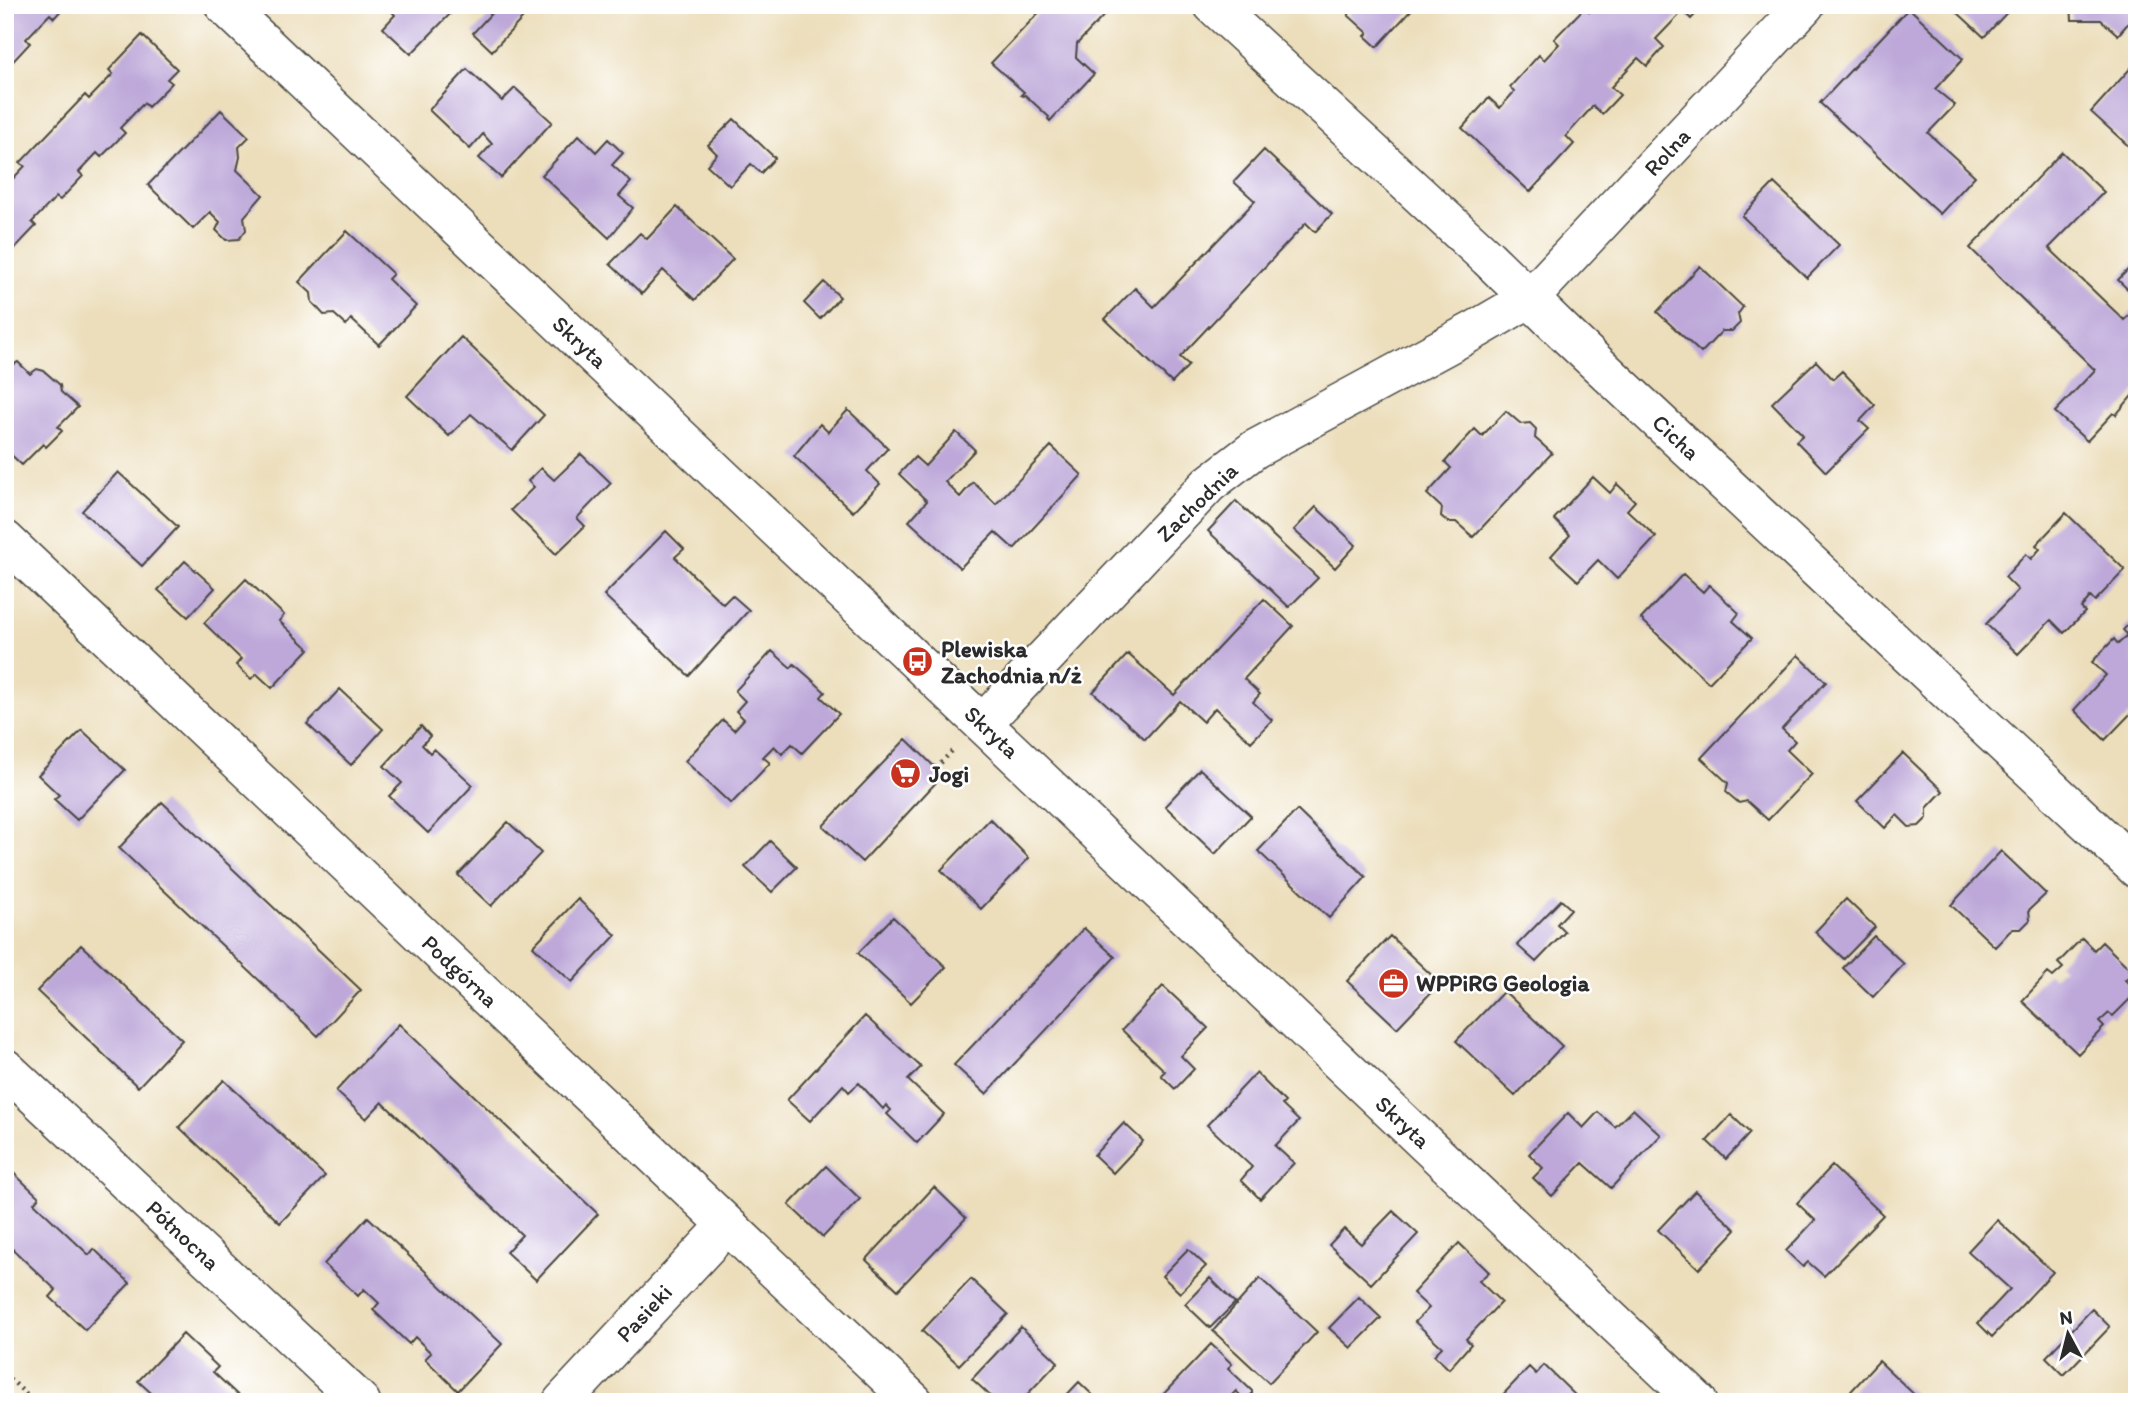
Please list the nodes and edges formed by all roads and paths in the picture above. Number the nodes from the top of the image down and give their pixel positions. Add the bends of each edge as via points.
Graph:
1 (223, 5) edge
2 (1213, 5) edge
3 (1805, 5) edge
4 (1530, 298) junction
5 (5, 540) edge
6 (983, 723) junction
7 (2137, 869) edge
8 (5, 1068) edge
9 (727, 1225) junction
10 (5, 1374) edge
11 (34, 1402) edge
12 (362, 1402) edge
13 (562, 1402) edge
14 (914, 1402) edge
15 (1698, 1402) edge

1 - 6 street, Skryta
2 - 4 street, Cicha
3 - 4 street, Rolna
4 - 6 street, Zachodnia via 1255,449 1209,484
4 - 7 street, Cicha
5 - 9 street, Podgórna
6 - 15 street, Skryta
8 - 12 street, Północna
9 - 13 street, Pasieki
9 - 14 street, Podgórna
10 - 11 path

